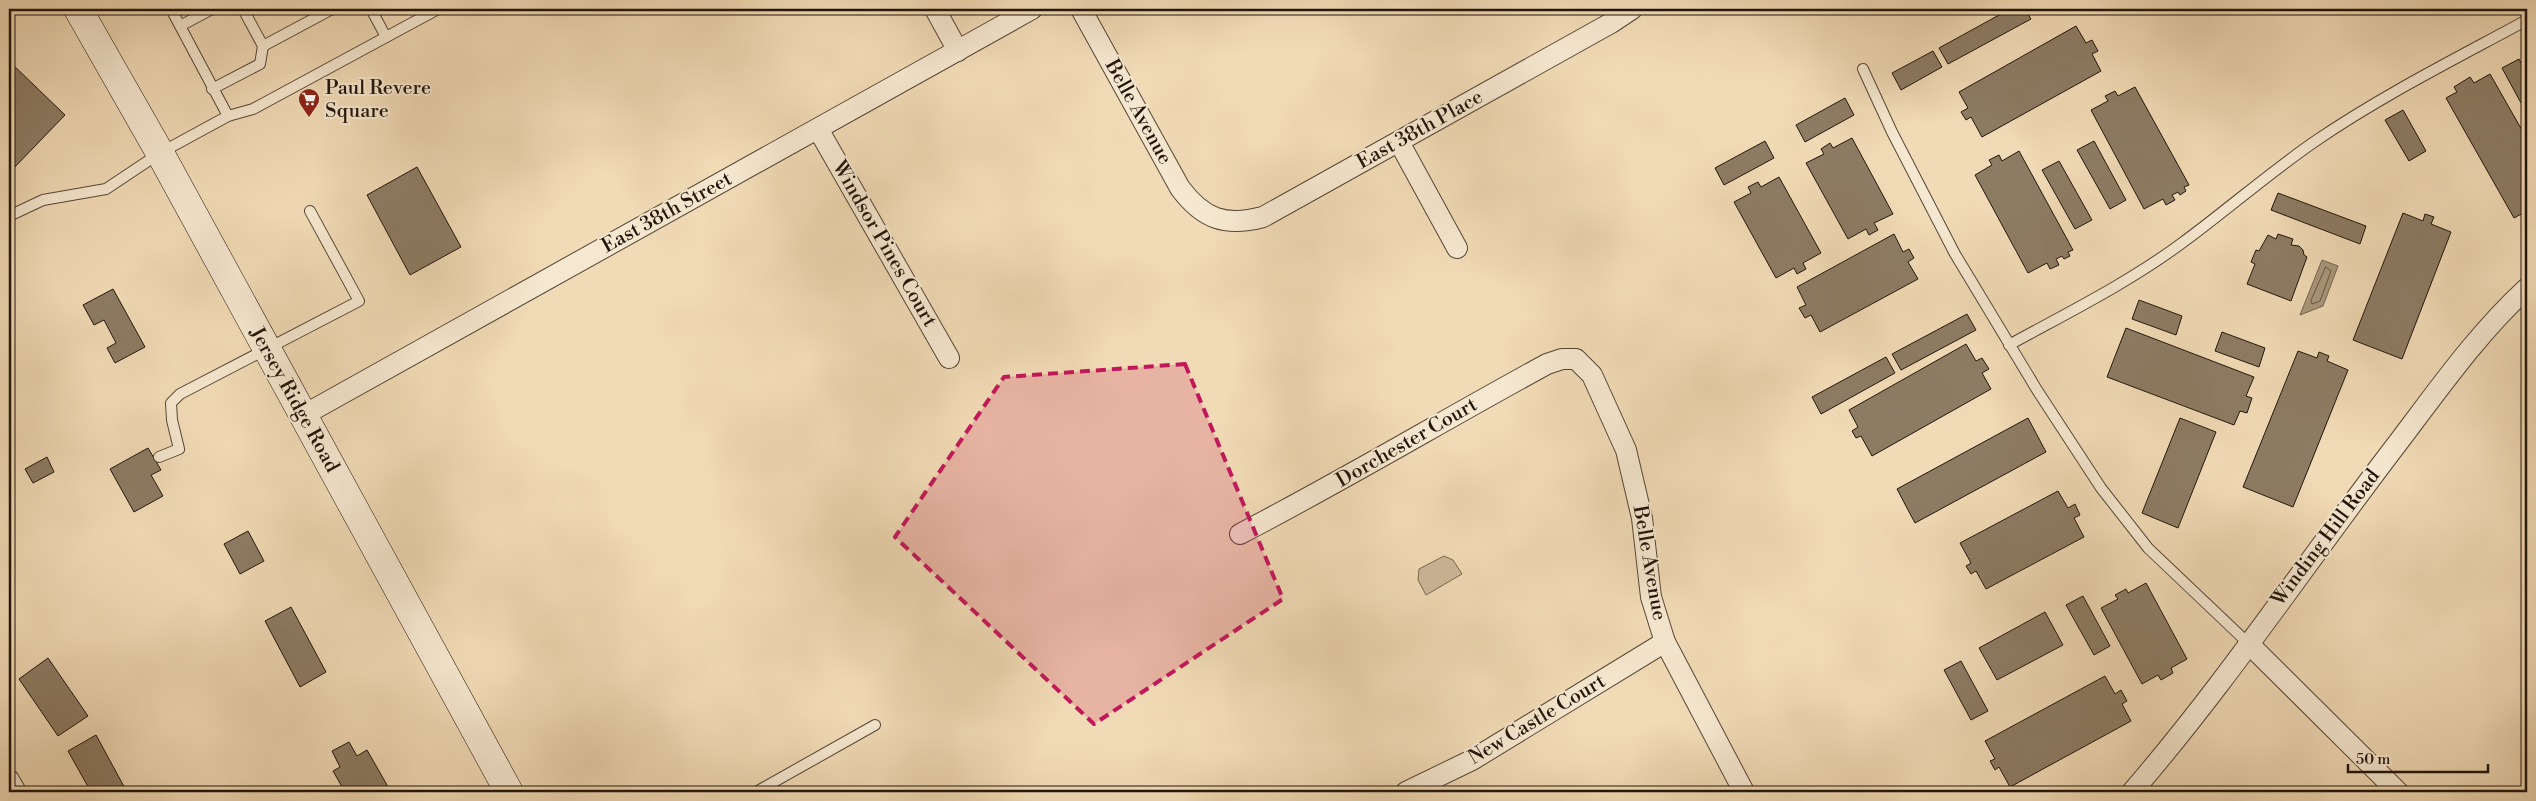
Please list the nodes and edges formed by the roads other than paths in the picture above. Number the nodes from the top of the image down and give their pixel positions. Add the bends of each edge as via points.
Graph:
1 (78, 9) edge
2 (171, 9) edge
3 (212, 9) edge
4 (243, 9) edge
5 (332, 9) edge
6 (371, 9) edge
7 (438, 9) edge
8 (935, 9) edge
9 (1032, 9) edge
10 (1080, 9) edge
11 (1632, 9) edge
12 (2527, 20) edge
13 (180, 26) junction
14 (386, 37) junction
15 (263, 46) junction
16 (958, 51) junction
17 (1863, 69) dead end
18 (212, 89) junction
19 (228, 116) junction
20 (818, 129) junction
21 (1399, 142) junction
22 (160, 153) junction
23 (310, 210) dead end
24 (1201, 211) joint
25 (9, 216) edge
26 (1457, 248) dead end
27 (2527, 288) edge
28 (2009, 345) junction
29 (266, 350) junction
30 (949, 358) dead end
31 (1576, 359) joint
32 (302, 416) junction
33 (159, 457) dead end
34 (1240, 534) dead end
35 (1665, 642) junction
36 (2248, 643) junction
37 (875, 725) dead end
38 (9, 780) edge
39 (16, 792) edge
40 (510, 792) edge
41 (756, 792) edge
42 (1406, 792) edge
43 (1744, 792) edge
44 (2132, 792) edge
45 (2398, 792) edge

1 - 22 main road, Jersey Ridge Road
2 - 13 lane
3 - 13 lane
4 - 15 lane
5 - 15 lane
6 - 14 lane
7 - 14 lane
8 - 16 street
9 - 16 street, East 38th Street
10 - 24 street, Belle Avenue via 1180,188
11 - 21 street, East 38th Place
12 - 28 lane via 2318,138 2181,244
13 - 18 lane
14 - 19 lane via 253,109
15 - 18 lane via 260,64
16 - 20 street, East 38th Street
17 - 28 lane via 1955,254
18 - 19 lane
19 - 22 lane
20 - 30 street, Windsor Pines Court
20 - 32 street, East 38th Street
21 - 24 street, East 38th Place via 1263,217 1245,222 1228,221 1212,218
21 - 26 street
22 - 25 lane via 106,189 43,200
22 - 29 main road, Jersey Ridge Road
23 - 29 lane via 359,301
27 - 36 street, Winding Hill Road via 2466,354
28 - 36 lane via 2101,488 2148,548
29 - 32 main road, Jersey Ridge Road
29 - 33 lane via 180,394 171,403 179,449
31 - 34 street, Dorchester Court via 1547,364 1327,489
31 - 35 street, Belle Avenue via 1592,375 1626,450 1642,518 1651,597
32 - 40 main road, Jersey Ridge Road
35 - 42 street, New Castle Court via 1472,760
35 - 43 street, Belle Avenue
36 - 44 street, Winding Hill Road via 2180,736
36 - 45 street
37 - 41 lane
38 - 39 street

